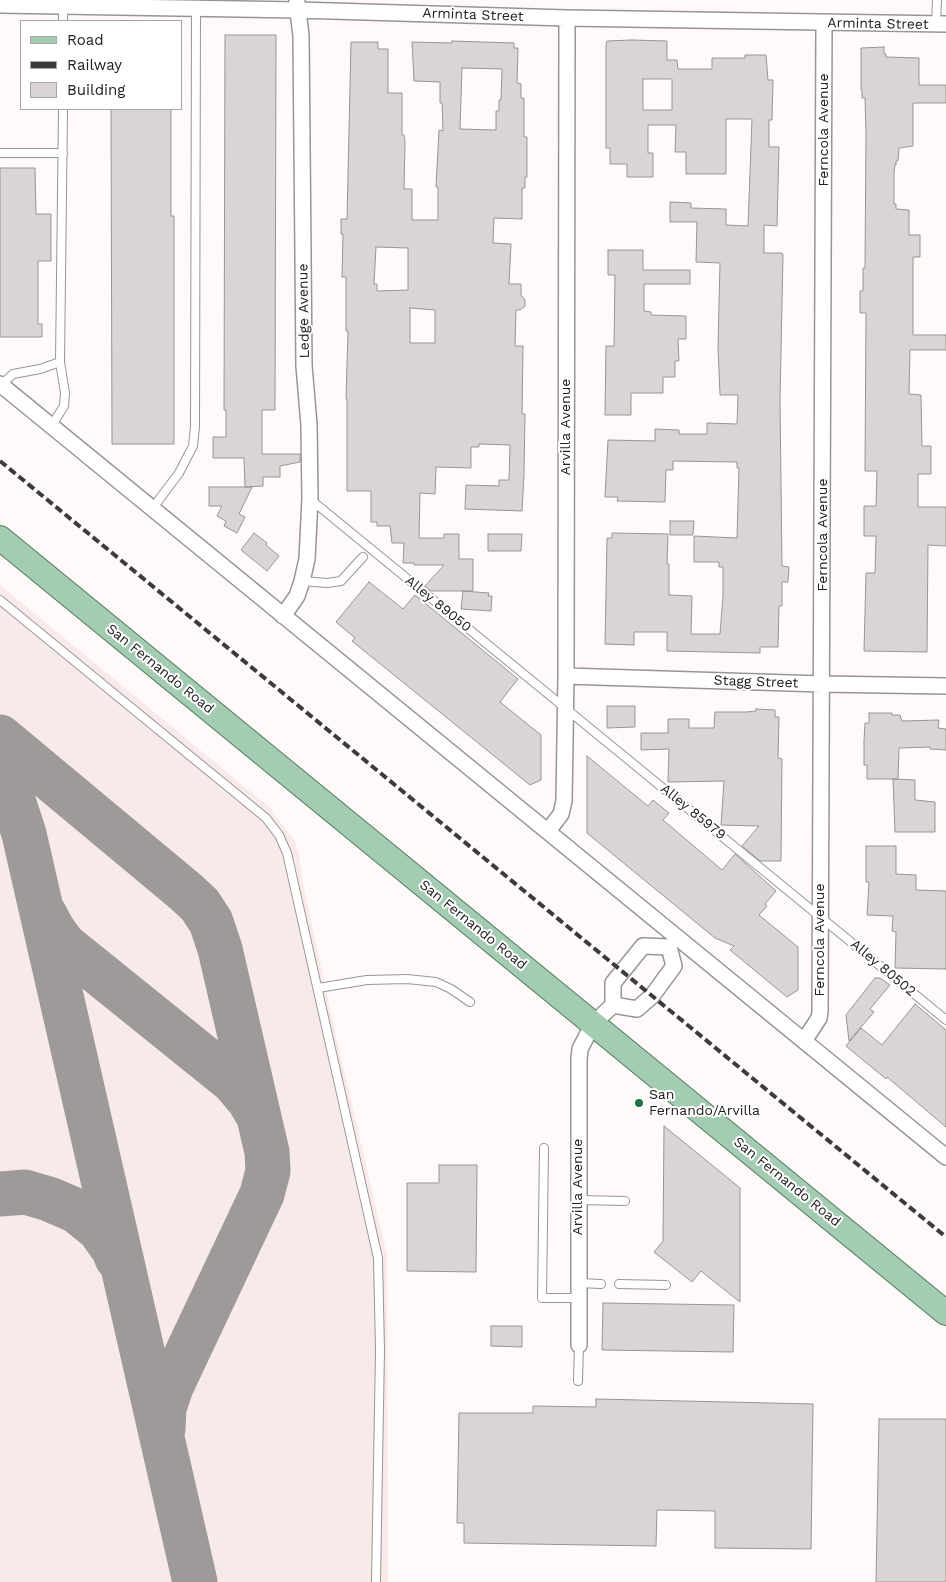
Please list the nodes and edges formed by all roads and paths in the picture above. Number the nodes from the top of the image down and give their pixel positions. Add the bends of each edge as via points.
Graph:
1 (937, 0) edge
2 (95, 3) edge
3 (0, 5) edge
4 (297, 5) edge
5 (196, 8) junction
6 (63, 14) edge
7 (567, 18) junction
8 (824, 23) junction
9 (941, 24) edge
10 (63, 110) edge
11 (0, 153) edge
12 (63, 153) junction
13 (60, 362) junction
14 (1, 385) edge
15 (52, 425) junction
16 (310, 500) junction
17 (152, 509) junction
18 (0, 538) edge
19 (363, 557) dead end
20 (302, 580) junction
21 (0, 600) edge
22 (283, 616) junction
23 (566, 676) junction
24 (822, 684) junction
25 (946, 686) edge
26 (566, 709) junction
27 (548, 831) junction
28 (820, 916) junction
29 (673, 942) junction
30 (318, 988) junction
31 (470, 1002) dead end
32 (613, 1005) junction
33 (946, 1020) edge
34 (594, 1024) junction
35 (804, 1041) junction
36 (544, 1148) dead end
37 (946, 1157) edge
38 (578, 1200) junction
39 (625, 1200) dead end
40 (601, 1284) dead end
41 (619, 1284) dead end
42 (666, 1285) dead end
43 (579, 1291) junction
44 (946, 1313) edge
45 (579, 1344) joint
46 (578, 1381) dead end
47 (376, 1582) edge

1 - 9 lane
2 - 5 street, Arminta Street
2 - 6 street, Arminta Street
3 - 6 street, Arminta Street
4 - 5 street, Arminta Street
4 - 7 street, Arminta Street
4 - 16 street, Ledge Avenue via 301,36 304,366 310,425
5 - 17 lane via 195,427 193,446 179,473
7 - 8 street, Arminta Street
7 - 23 street, Arvilla Avenue
8 - 9 street, Arminta Street
8 - 24 street, Ferncola Avenue
10 - 12 lane
11 - 12 lane
12 - 13 lane
13 - 14 lane via 13,374
13 - 15 lane via 64,406
14 - 15 street
15 - 17 street
16 - 20 street, Ledge Avenue via 307,559
16 - 26 lane, Alley 89050
17 - 22 street
18 - 34 main road, San Fernando Road
19 - 20 lane via 342,580 327,583
20 - 22 street, Ledge Avenue via 297,596
21 - 30 lane via 266,818 280,835
22 - 27 street
23 - 24 street, Stagg Street
23 - 26 street, Arvilla Avenue
24 - 25 street, Stagg Street
24 - 28 street, Ferncola Avenue
26 - 27 street, Arvilla Avenue via 564,801 561,814
26 - 28 lane, Alley 85979
27 - 29 street
28 - 33 lane, Alley 80502
28 - 35 street, Ferncola Avenue via 820,1012
29 - 32 street via 643,946 613,983
29 - 32 street via 674,966 652,996 637,1009
29 - 35 street
30 - 31 lane via 368,980 407,979 436,982
30 - 47 lane via 378,1258 380,1350
32 - 34 street, Arvilla Avenue
34 - 38 street, Arvilla Avenue via 580,1049 579,1059
34 - 44 main road, San Fernando Road
35 - 37 street
36 - 43 lane via 542,1298
38 - 39 lane
38 - 43 street, Arvilla Avenue
40 - 43 lane
41 - 42 lane
43 - 45 street, Arvilla Avenue
45 - 46 lane, Arvilla Avenue

